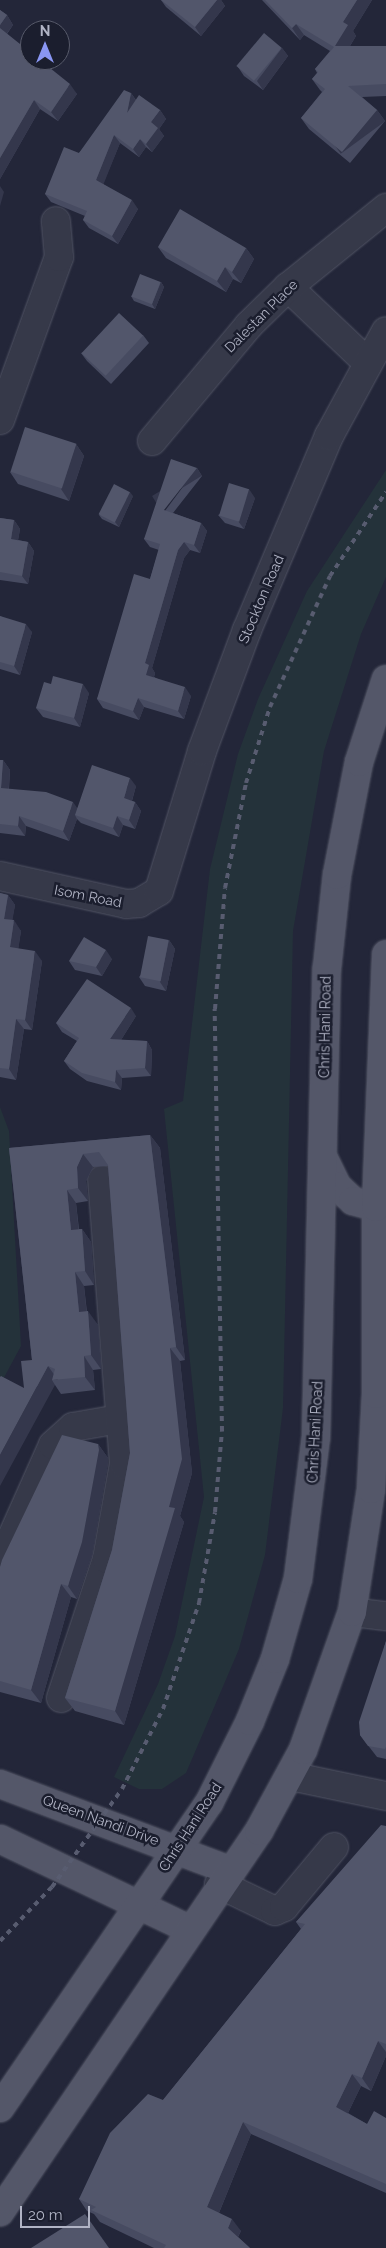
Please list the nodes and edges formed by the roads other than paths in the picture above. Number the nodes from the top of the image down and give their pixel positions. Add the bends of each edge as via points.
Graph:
1 (386, 208) edge
2 (56, 221) dead end
3 (288, 287) junction
4 (386, 331) edge
5 (366, 361) junction
6 (0, 419) edge
7 (152, 441) dead end
8 (386, 679) edge
9 (0, 876) edge
10 (166, 879) joint
11 (386, 954) edge
12 (323, 1156) junction
13 (102, 1180) dead end
14 (381, 1216) edge
15 (119, 1418) junction
16 (378, 1502) edge
17 (0, 1564) edge
18 (352, 1612) junction
19 (386, 1616) edge
20 (61, 1698) dead end
21 (290, 1776) junction
22 (0, 1784) edge
23 (386, 1796) edge
24 (0, 1839) edge
25 (178, 1848) junction
26 (334, 1848) dead end
27 (224, 1877) junction
28 (140, 1904) junction
29 (190, 1928) junction
30 (0, 2108) edge
31 (0, 2212) edge

1 - 3 street, Dalestan Place
2 - 6 street via 59,257
3 - 5 street
3 - 7 street, Dalestan Place via 190,390
4 - 5 street, Stockton Road
5 - 10 street, Stockton Road via 247,630 202,751
8 - 12 main road, Chris Hani Road via 359,762 337,875 326,968
9 - 10 street, Isom Road via 126,904 150,898
11 - 14 main road
12 - 14 main road via 338,1186 353,1201
12 - 25 main road, Chris Hani Road via 316,1437 298,1579 275,1659 250,1721 209,1803
13 - 15 street
14 - 16 main road via 376,1394
15 - 17 street via 73,1427 53,1445
15 - 20 street via 124,1464 118,1510 107,1559
16 - 18 main road
18 - 19 street
18 - 21 main road
21 - 23 street
21 - 27 main road via 258,1831
22 - 25 main road, Queen Nandi Drive
24 - 28 main road
25 - 27 main road, Queen Nandi Drive
25 - 28 main road, Chris Hani Road
26 - 27 street via 284,1907 275,1911
27 - 29 main road
28 - 29 main road
28 - 30 main road, Chris Hani Road
29 - 31 main road via 142,2007

